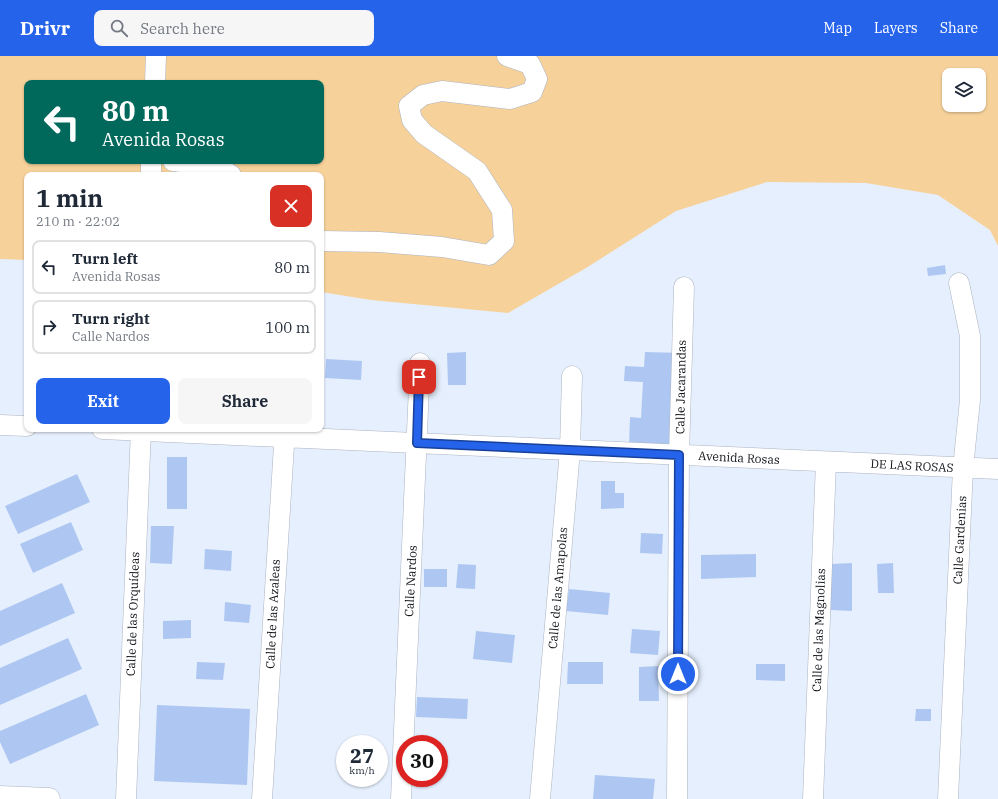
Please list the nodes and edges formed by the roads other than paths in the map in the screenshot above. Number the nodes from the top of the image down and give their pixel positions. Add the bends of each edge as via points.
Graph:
1 (156, 56) edge
2 (507, 56) edge
3 (155, 80) edge
4 (199, 164) edge
5 (226, 172) edge
6 (324, 241) edge
7 (959, 283) dead end
8 (684, 287) dead end
9 (420, 363) dead end
10 (572, 376) dead end
11 (0, 424) edge
12 (24, 426) edge
13 (141, 432) edge
14 (236, 432) edge
15 (284, 433) edge
16 (417, 443) junction
17 (570, 450) junction
18 (679, 455) junction
19 (826, 462) junction
20 (963, 468) junction
21 (998, 469) edge
22 (0, 796) edge
23 (49, 799) edge
24 (126, 799) edge
25 (262, 799) edge
26 (401, 799) edge
27 (540, 799) edge
28 (677, 799) edge
29 (812, 799) edge
30 (948, 799) edge

1 - 3 street
2 - 6 street via 530,64 537,79 532,92 510,99 442,91 423,95 409,106 412,120 424,134 477,171 502,210 504,241 489,254 379,242
4 - 5 street via 216,166
7 - 20 street, Calle Gardenias via 970,336 970,400
8 - 18 street, Calle Jacarandas
9 - 16 street, Calle Nardos
10 - 17 street, Calle de las Amapolas
11 - 12 street
13 - 24 street, Calle de las Orquídeas
14 - 15 street, Avenida Rosas
15 - 16 street, Avenida Rosas
15 - 25 street, Calle de las Azaleas
16 - 17 street, Avenida Rosas
16 - 26 street, Calle Nardos
17 - 18 street, Avenida Rosas
17 - 27 street, Calle de las Amapolas
18 - 19 street, Avenida Rosas
18 - 28 street, Calle Jacarandas
19 - 20 street, DE LAS ROSAS
19 - 29 street, Calle de las Magnolias
20 - 21 street, DE LAS ROSAS
20 - 30 street, Calle Gardenias
22 - 23 main road

